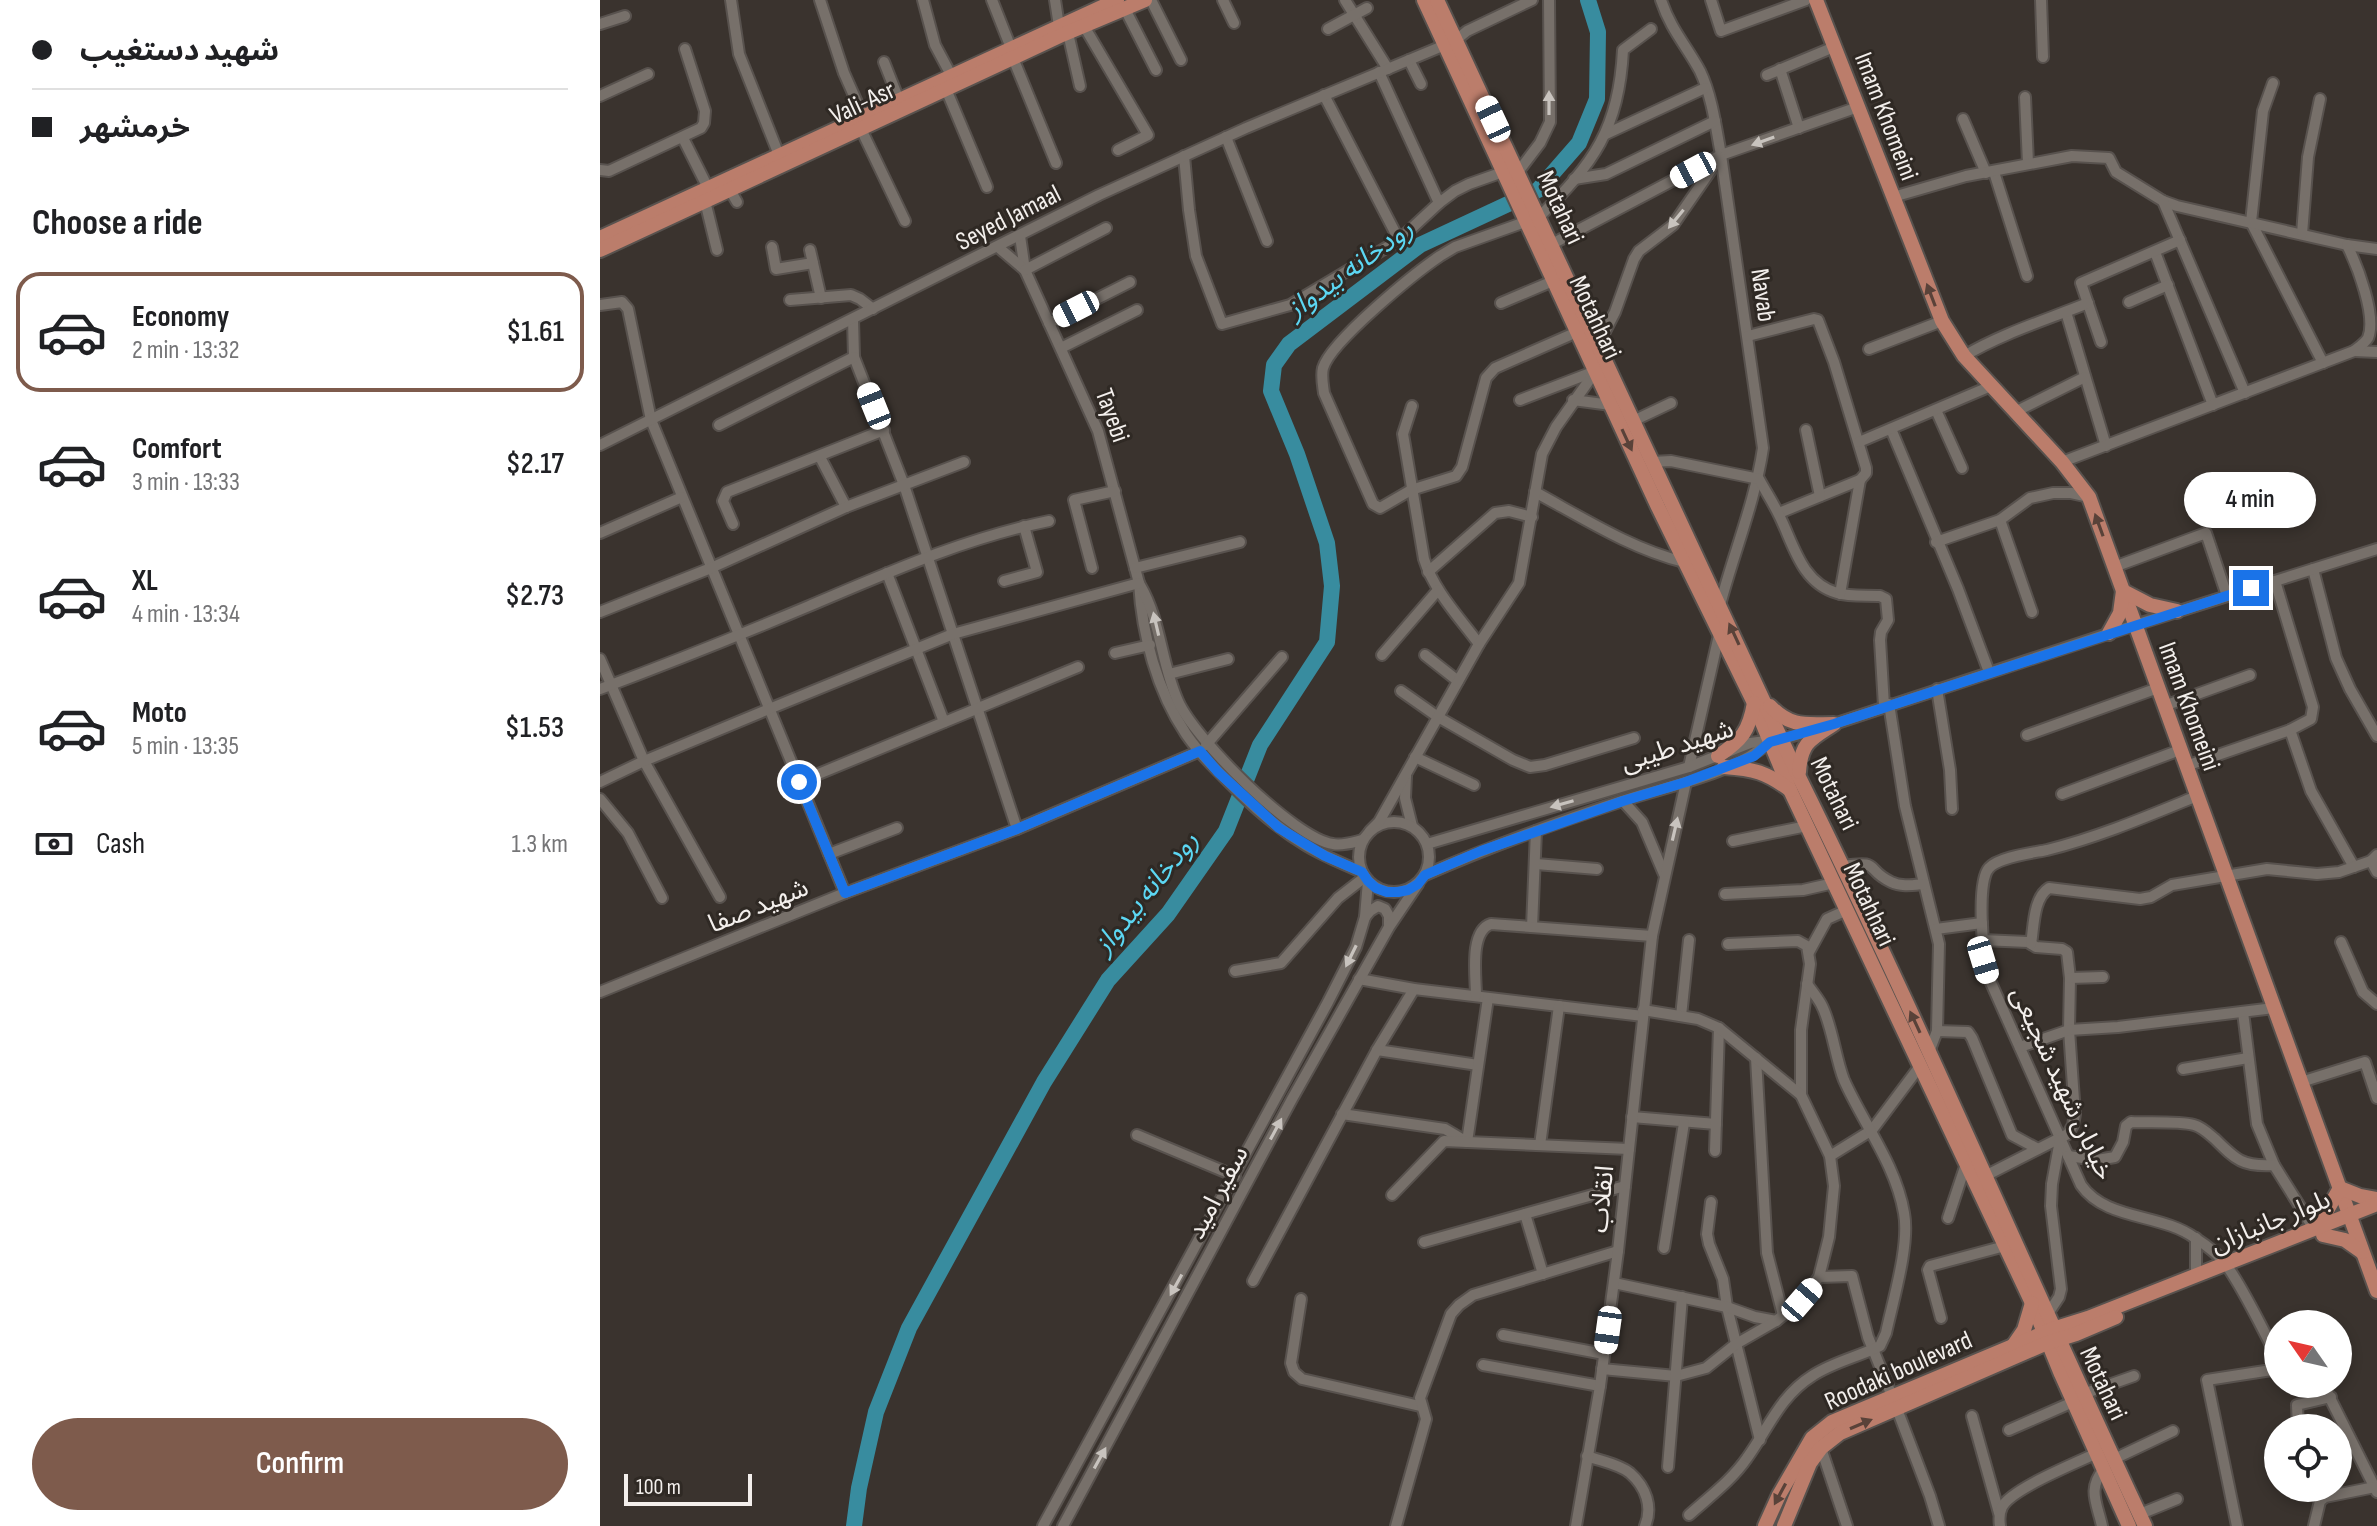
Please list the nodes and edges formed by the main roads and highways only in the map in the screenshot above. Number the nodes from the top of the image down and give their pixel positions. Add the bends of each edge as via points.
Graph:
1 (1148, 0) edge
2 (1424, 0) edge
3 (1437, 0) edge
4 (1816, 0) edge
5 (1121, 4) edge
6 (1063, 31) junction
7 (1450, 43) junction
8 (949, 82) junction
9 (862, 123) junction
10 (708, 196) junction
11 (1531, 217) junction
12 (600, 238) edge
13 (600, 250) edge
14 (1664, 504) junction
15 (2123, 591) junction
16 (2177, 611) road end
17 (2109, 633) road end
18 (1759, 701) junction
19 (1776, 740) joint
20 (1796, 787) junction
21 (2340, 1188) junction
22 (2377, 1201) edge
23 (2349, 1214) junction
24 (2319, 1230) junction
25 (2363, 1253) junction
26 (2228, 1268) junction
27 (2377, 1291) edge
28 (2037, 1299) junction
29 (2086, 1324) junction
30 (2050, 1336) junction
31 (2010, 1354) junction
32 (2067, 1375) junction
33 (2078, 1398) junction
34 (1894, 1402) junction
35 (2109, 1464) junction
36 (2142, 1520) edge
37 (1765, 1526) edge
38 (1784, 1526) edge
39 (2129, 1526) edge

1 - 5 main road, Vali-Asr
2 - 7 main road
3 - 7 main road
15 -> 4 main road, Imam Khomeini via 2089,497 1964,356 1942,321
5 - 6 main road, Vali-Asr
5 - 6 main road, Vali-Asr via 1084,26
6 - 8 main road, Vali-Asr
7 - 11 main road, Motahari
8 - 9 main road, Vali-Asr
8 - 9 main road, Vali-Asr via 899,100
9 - 10 main road, Vali-Asr via 779,155
9 - 10 main road, Vali-Asr via 733,196
10 - 12 main road, Vali-Asr
10 - 13 main road, Vali-Asr
11 -> 14 main road, Motahhari via 1553,281 1595,372
11 - 14 main road, Motahari via 1552,244 1652,462
18 -> 14 main road, Motahari via 1720,605
14 - 18 main road, Motahhari via 1684,562 1719,635
15 - 16 main road
15 - 17 main road via 2120,613
15 - 21 main road, Imam Khomeini
18 - 19 main road, Motahhari
18 - 20 main road via 1750,724 1721,762
18 - 20 main road via 1799,724 1834,724 1804,747
19 - 20 main road, Motahari
28 -> 20 main road, Motahari via 1843,866
20 - 28 main road, Motahhari via 1807,826 1966,1164
21 - 22 main road
21 - 23 main road, Imam Khomeini
21 - 24 main road
22 - 23 main road, بلوار جانبازان
23 - 24 main road, بلوار جانبازان
23 - 25 main road, Imam Khomeini
24 - 25 main road
24 - 26 main road, بلوار جانبازان
25 - 27 main road, Imam Khomeini
26 - 29 main road, بلوار جانبازان
26 - 29 main road, بلوار جانبازان via 2196,1276
28 - 29 main road
28 - 30 main road, Motahhari
28 - 31 main road
29 - 30 main road, بلوار جانبازان
29 - 32 main road
30 - 31 main road, Roodaki boulevard
30 - 32 main road, Motahhari
31 - 32 main road via 2042,1361
31 - 34 main road, Roodaki boulevard
32 - 33 main road, Motahhari
33 - 35 main road, Motahari
33 - 35 main road, Motahhari via 2097,1453
34 -> 37 main road, Roodaki boulevard via 1832,1422 1812,1438
38 -> 34 main road, Roodaki boulevard via 1821,1448
35 - 36 main road, Motahari
35 - 39 main road, Motahhari

